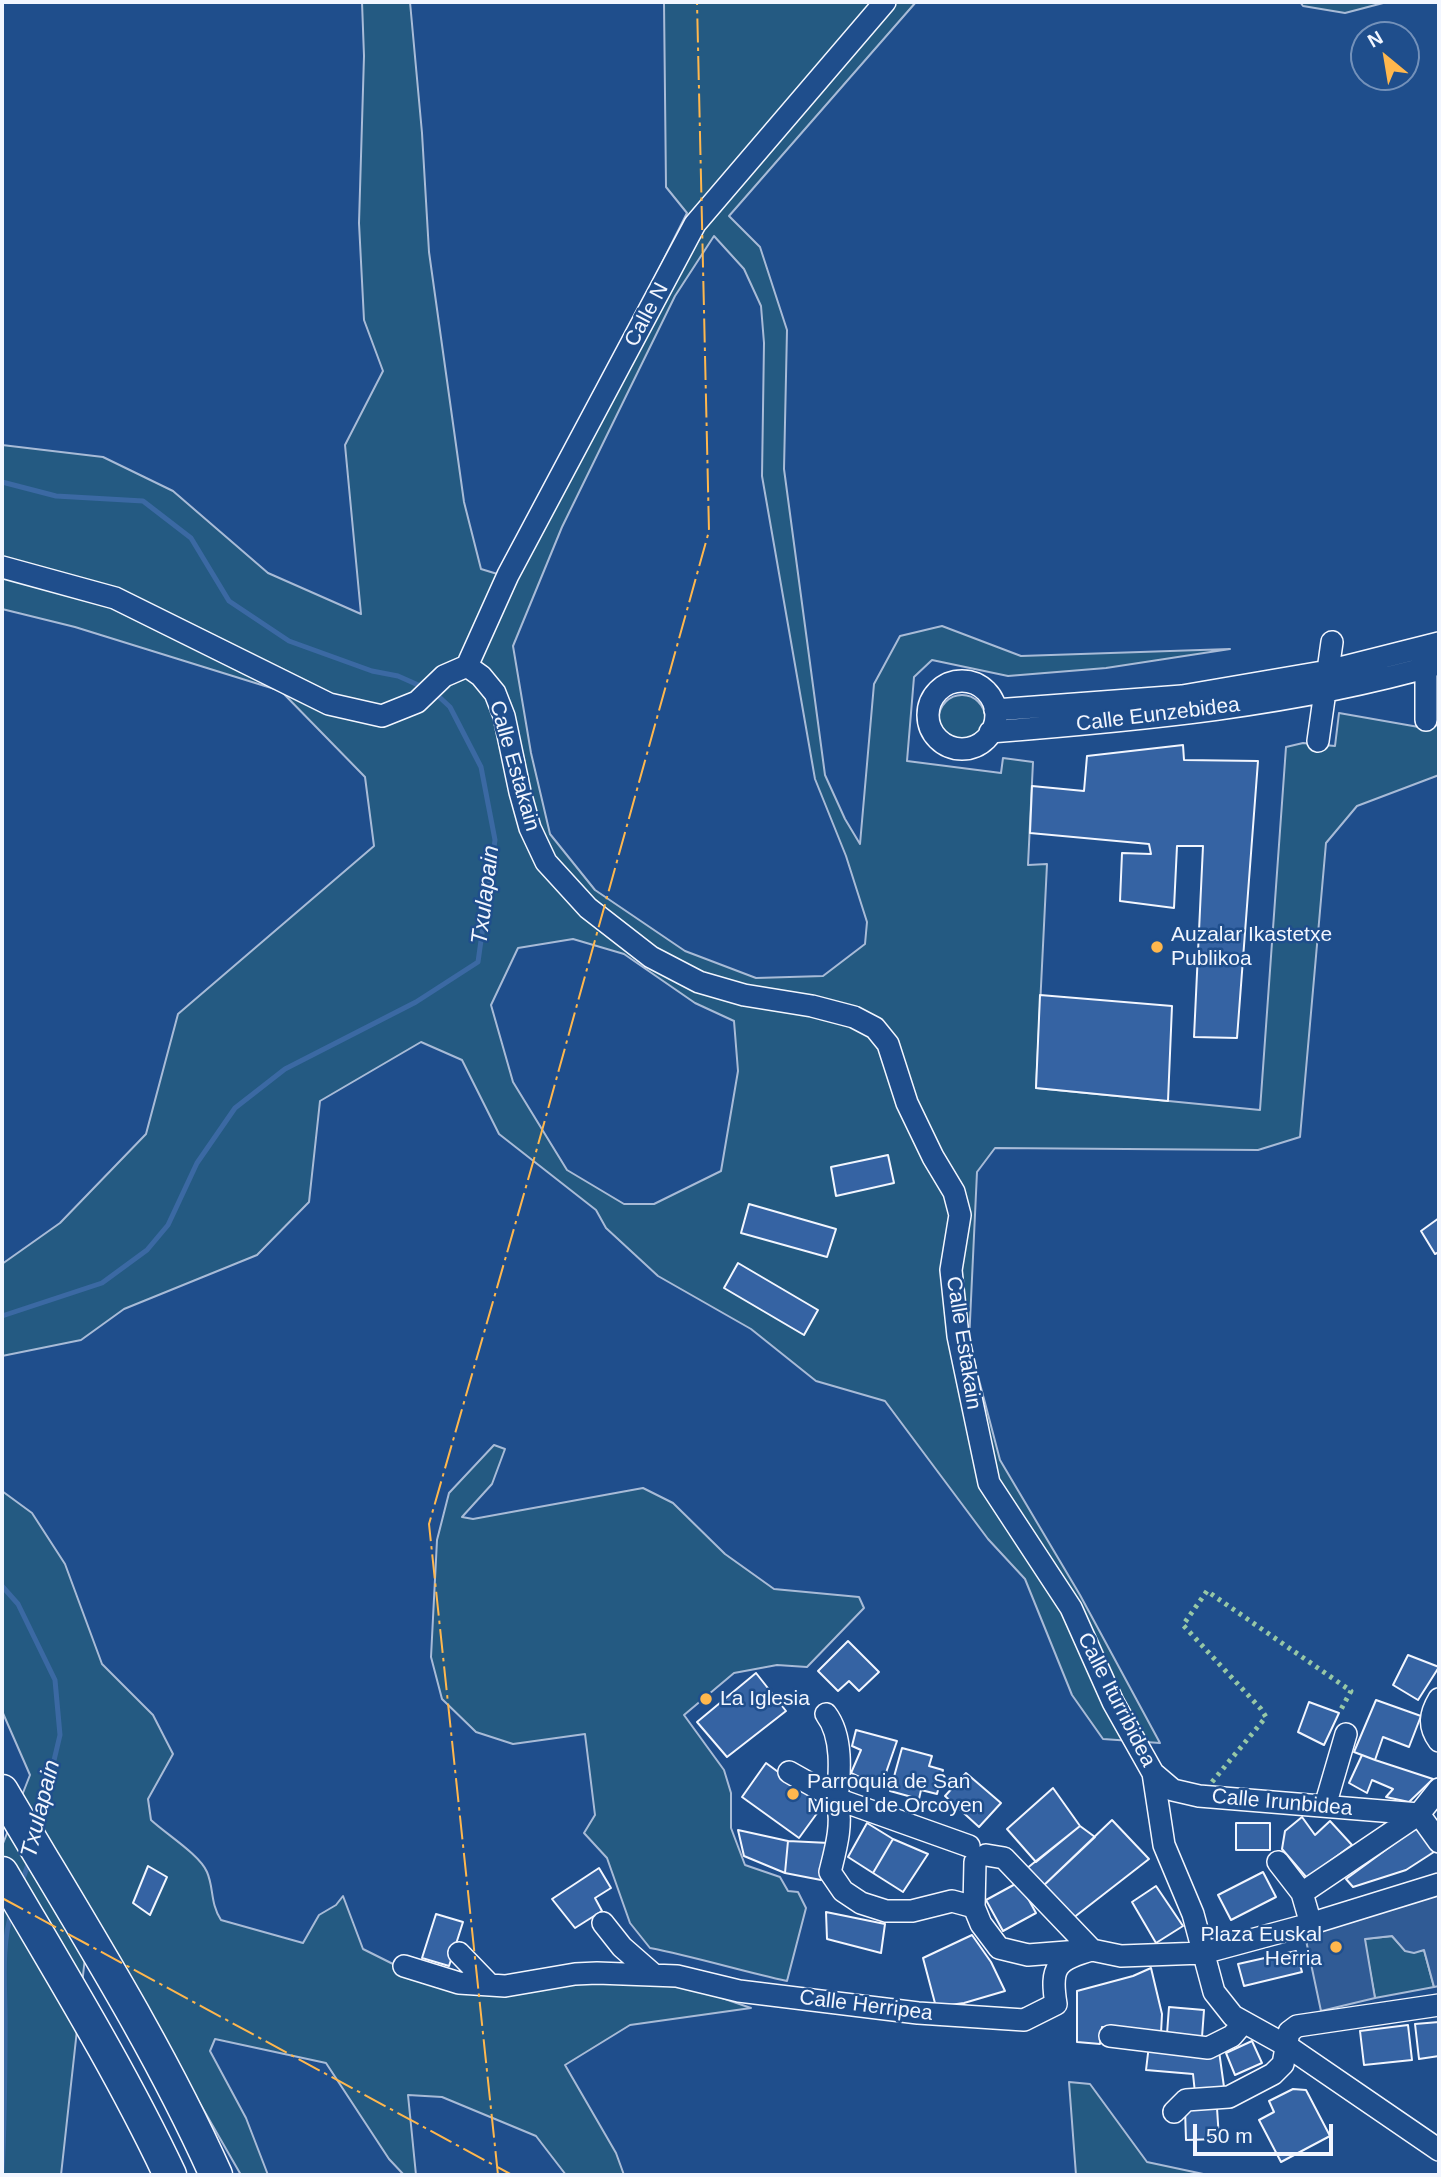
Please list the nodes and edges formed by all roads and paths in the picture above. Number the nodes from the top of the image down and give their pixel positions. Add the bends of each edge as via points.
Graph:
1 (885, 2) edge
2 (2, 567) edge
3 (1332, 642) dead end
4 (1439, 643) edge
5 (467, 666) junction
6 (1433, 666) edge
7 (1326, 682) junction
8 (995, 710) junction
9 (1426, 720) dead end
10 (990, 732) junction
11 (1318, 740) dead end
12 (989, 1483) joint
13 (1439, 1699) edge
14 (826, 1714) dead end
15 (1346, 1734) dead end
16 (1439, 1741) edge
17 (789, 1772) dead end
18 (1153, 1773) junction
19 (1439, 1788) edge
20 (2, 1791) edge
21 (837, 1800) junction
22 (1325, 1806) junction
23 (1419, 1814) junction
24 (1439, 1842) edge
25 (977, 1854) junction
26 (1278, 1862) dead end
27 (2, 1872) edge
28 (1439, 1884) edge
29 (1303, 1893) junction
30 (974, 1908) junction
31 (603, 1923) dead end
32 (1311, 1924) junction
33 (1091, 1950) junction
34 (459, 1953) dead end
35 (1203, 1953) junction
36 (404, 1966) dead end
37 (654, 1975) junction
38 (490, 1985) junction
39 (1439, 2005) edge
40 (1244, 2022) junction
41 (1110, 2036) dead end
42 (1287, 2046) junction
43 (1174, 2112) dead end
44 (1439, 2150) edge
45 (170, 2175) edge
46 (216, 2175) edge

1 - 5 street, Calle N via 695,224 508,575
2 - 5 street via 115,598 329,704 382,716 417,702 444,676
3 - 7 street
4 - 7 street, Calle Eunzebidea
5 - 12 street, Calle Estakain via 495,693 526,816 546,862 588,908 651,957 699,982 854,1017 875,1027 888,1044 906,1103 954,1192 960,1215 952,1283 960,1349
6 - 7 street, Calle Eunzebidea
6 - 9 street
7 - 8 street, Calle Eunzebidea
7 - 10 street, Calle Eunzebidea via 1145,720
7 - 11 street
8 - 10 street
8 - 10 street, Calle Eunzebidea via 984,689 962,681 941,688 928,707 932,730 948,746 969,748
12 - 18 street, Calle Iturribidea via 1070,1608 1113,1702
13 - 16 street via 1431,1721
14 - 21 street via 835,1734
15 - 22 street
17 - 21 street
18 - 22 street, Calle Irunbidea via 1173,1790 1199,1796
18 - 35 street, Calle Iturribidea via 1164,1845 1193,1914
19 - 23 street
20 - 46 highway via 187,2112
21 - 25 street
21 - 30 street via 838,1839 830,1872 843,1891 886,1911 912,1911 952,1900
22 - 23 street, Calle Irunbidea
23 - 24 street
23 - 29 street
25 - 30 street
25 - 33 street via 1004,1858
26 - 29 street
27 - 45 highway via 89,2020
28 - 32 street
29 - 32 street
30 - 33 street via 999,1948 1028,1955
31 - 37 street
32 - 35 street
33 - 35 street via 1121,1956
33 - 37 street, Calle Herripea via 1070,1956 1055,1971 1056,2004 1024,2020 918,2013 739,1991
34 - 38 street
35 - 40 street, Calle Iturribidea via 1214,1992 1233,2016
36 - 38 street, Calle Herripea via 459,1983
37 - 38 street, Calle Herripea via 575,1974
39 - 42 street via 1297,2026 1289,2032
40 - 41 street via 1232,2036 1208,2048
40 - 42 street, Calle Iturribidea
42 - 43 street via 1283,2064 1273,2074 1229,2097 1186,2100
42 - 44 street, Calle Iturribidea

